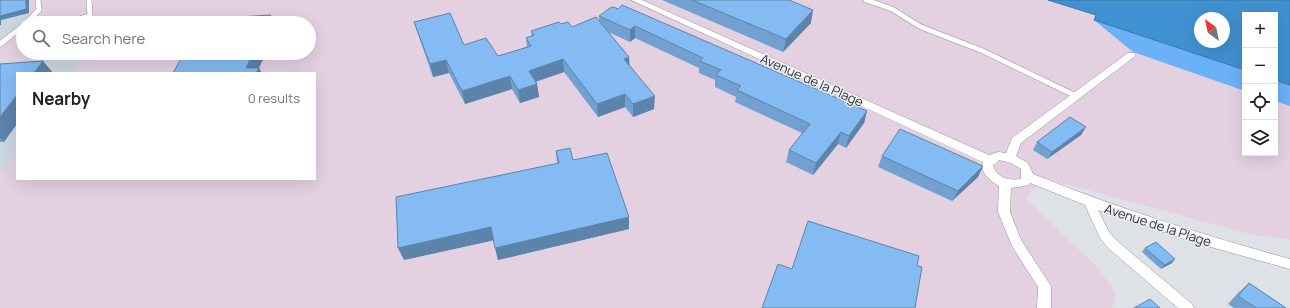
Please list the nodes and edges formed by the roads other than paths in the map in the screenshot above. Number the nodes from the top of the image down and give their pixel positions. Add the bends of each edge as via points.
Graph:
1 (38, 0) edge
2 (89, 0) edge
3 (635, 0) edge
4 (866, 0) edge
5 (33, 16) edge
6 (90, 16) edge
7 (15, 34) edge
8 (0, 44) edge
9 (1131, 55) dead end
10 (1076, 96) junction
11 (1010, 158) junction
12 (989, 160) junction
13 (1028, 178) junction
14 (1005, 183) junction
15 (1089, 202) junction
16 (1290, 264) edge
17 (1044, 308) edge
18 (1186, 308) edge

1 - 5 lane via 39,10
2 - 6 lane
3 - 12 street, Avenue de la Plage
4 - 10 lane via 892,9 921,26 983,51
7 - 8 lane
9 - 10 street
10 - 11 street via 1016,141
11 - 12 street via 998,156
11 - 13 street via 1026,168
12 - 14 street via 988,170
13 - 14 street via 1020,184
13 - 15 street, Avenue de la Plage
14 - 17 street via 1004,212 1016,242 1045,286
15 - 16 street, Avenue de la Plage via 1193,238
15 - 18 street via 1104,235 1112,244

